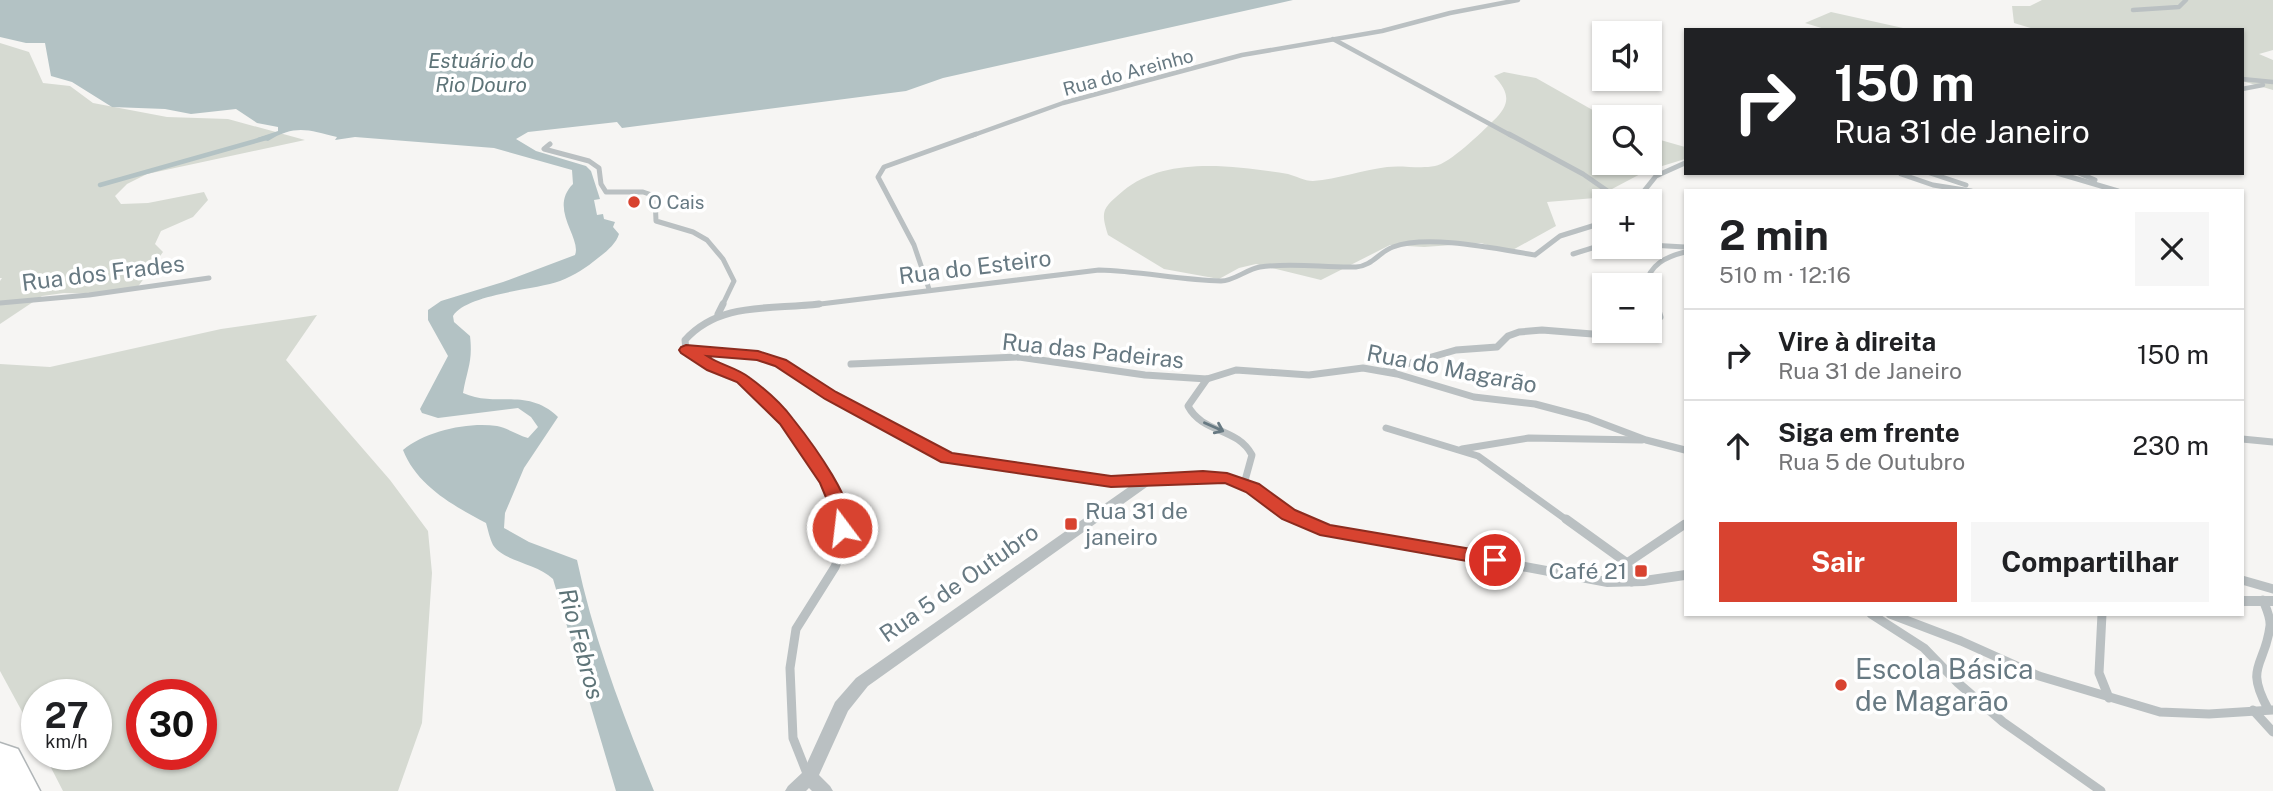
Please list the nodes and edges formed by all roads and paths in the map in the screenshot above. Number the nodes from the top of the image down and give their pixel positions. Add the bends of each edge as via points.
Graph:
1 (1518, 0) edge
2 (2186, 0) edge
3 (2133, 10) dead end
4 (1332, 39) junction
5 (2244, 79) edge
6 (2271, 82) edge
7 (2244, 89) edge
8 (550, 144) dead end
9 (1684, 163) edge
10 (1904, 175) edge
11 (1936, 175) edge
12 (2065, 175) edge
13 (2083, 175) edge
14 (2108, 186) junction
15 (1605, 189) edge
16 (1644, 189) edge
17 (1960, 189) edge
18 (1971, 189) edge
19 (2114, 189) edge
20 (1592, 226) edge
21 (1662, 247) edge
22 (1592, 248) edge
23 (1684, 250) edge
24 (1684, 250) edge
25 (1573, 254) dead end
26 (1648, 273) edge
27 (209, 278) dead end
28 (929, 289) junction
29 (0, 303) edge
30 (718, 314) junction
31 (1592, 334) edge
32 (686, 350) junction
33 (851, 364) dead end
34 (1382, 372) junction
35 (1207, 379) junction
36 (1386, 428) dead end
37 (2244, 439) edge
38 (1646, 440) junction
39 (2273, 442) edge
40 (1460, 449) junction
41 (1684, 450) edge
42 (1148, 480) junction
43 (1244, 484) junction
44 (1684, 525) edge
45 (1626, 563) junction
46 (1684, 575) edge
47 (2244, 581) edge
48 (1632, 582) junction
49 (2270, 597) edge
50 (2244, 601) edge
51 (1874, 616) edge
52 (1895, 616) edge
53 (2102, 616) edge
54 (2109, 698) junction
55 (2253, 710) junction
56 (2271, 710) edge
57 (2273, 732) edge
58 (0, 764) edge
59 (809, 777) junction
60 (14, 791) edge
61 (794, 791) edge
62 (824, 791) edge
63 (2101, 791) edge

1 - 4 street, Rua do Areinho
2 - 3 street via 2179,7
4 - 15 street
4 - 28 street, Rua do Areinho via 1242,55 1063,103 884,167 878,177 910,233
5 - 6 street
6 - 7 street
8 - 30 street via 544,149 599,168 606,192 655,196 656,221 706,240 728,265 734,281
9 - 16 street via 1662,173
10 - 17 street
11 - 18 street
12 - 14 street
13 - 14 street
14 - 19 street
20 - 28 street, Rua do Esteiro via 1560,236 1535,255 1432,242 1392,247 1359,267 1258,267 1224,281 1099,270
21 - 23 street
22 - 25 street
24 - 26 street via 1659,259
27 - 29 street, Rua dos Frades
28 - 30 street, Rua do Esteiro
30 - 32 street via 685,340
31 - 34 street via 1517,332 1497,347 1456,350
32 - 42 street via 758,356 780,363 947,458 1111,481
32 - 59 street via 742,379 786,421 828,483 841,512 844,544 796,629 790,668 793,738
33 - 35 street, Rua das Padeiras via 1019,358
34 - 35 street, Rua do Magarão via 1363,368 1309,375 1252,369
34 - 38 street, Rua do Magarão via 1474,397 1535,404
35 -> 43 street via 1188,407 1190,413 1245,442 1252,455
36 - 40 street
37 - 39 street
38 - 40 street via 1529,438
38 - 41 street, Rua do Magarão
40 - 45 street via 1478,456
42 - 43 street via 1216,476
42 - 59 street, Rua 5 de Outubro via 862,682 841,707
43 - 48 street via 1289,515 1327,530 1606,582
44 - 45 street
45 - 48 street
46 - 48 street
47 - 49 street
49 - 50 street
49 - 56 street via 2271,624 2255,673 2257,689
51 - 63 street via 1924,648 2003,722
52 - 54 street via 2039,676
53 - 54 street via 2099,673
54 - 55 street via 2160,712
55 - 56 street
55 - 57 street
58 - 60 highway
59 - 61 street, Rua 5 de Outubro
59 - 62 street

